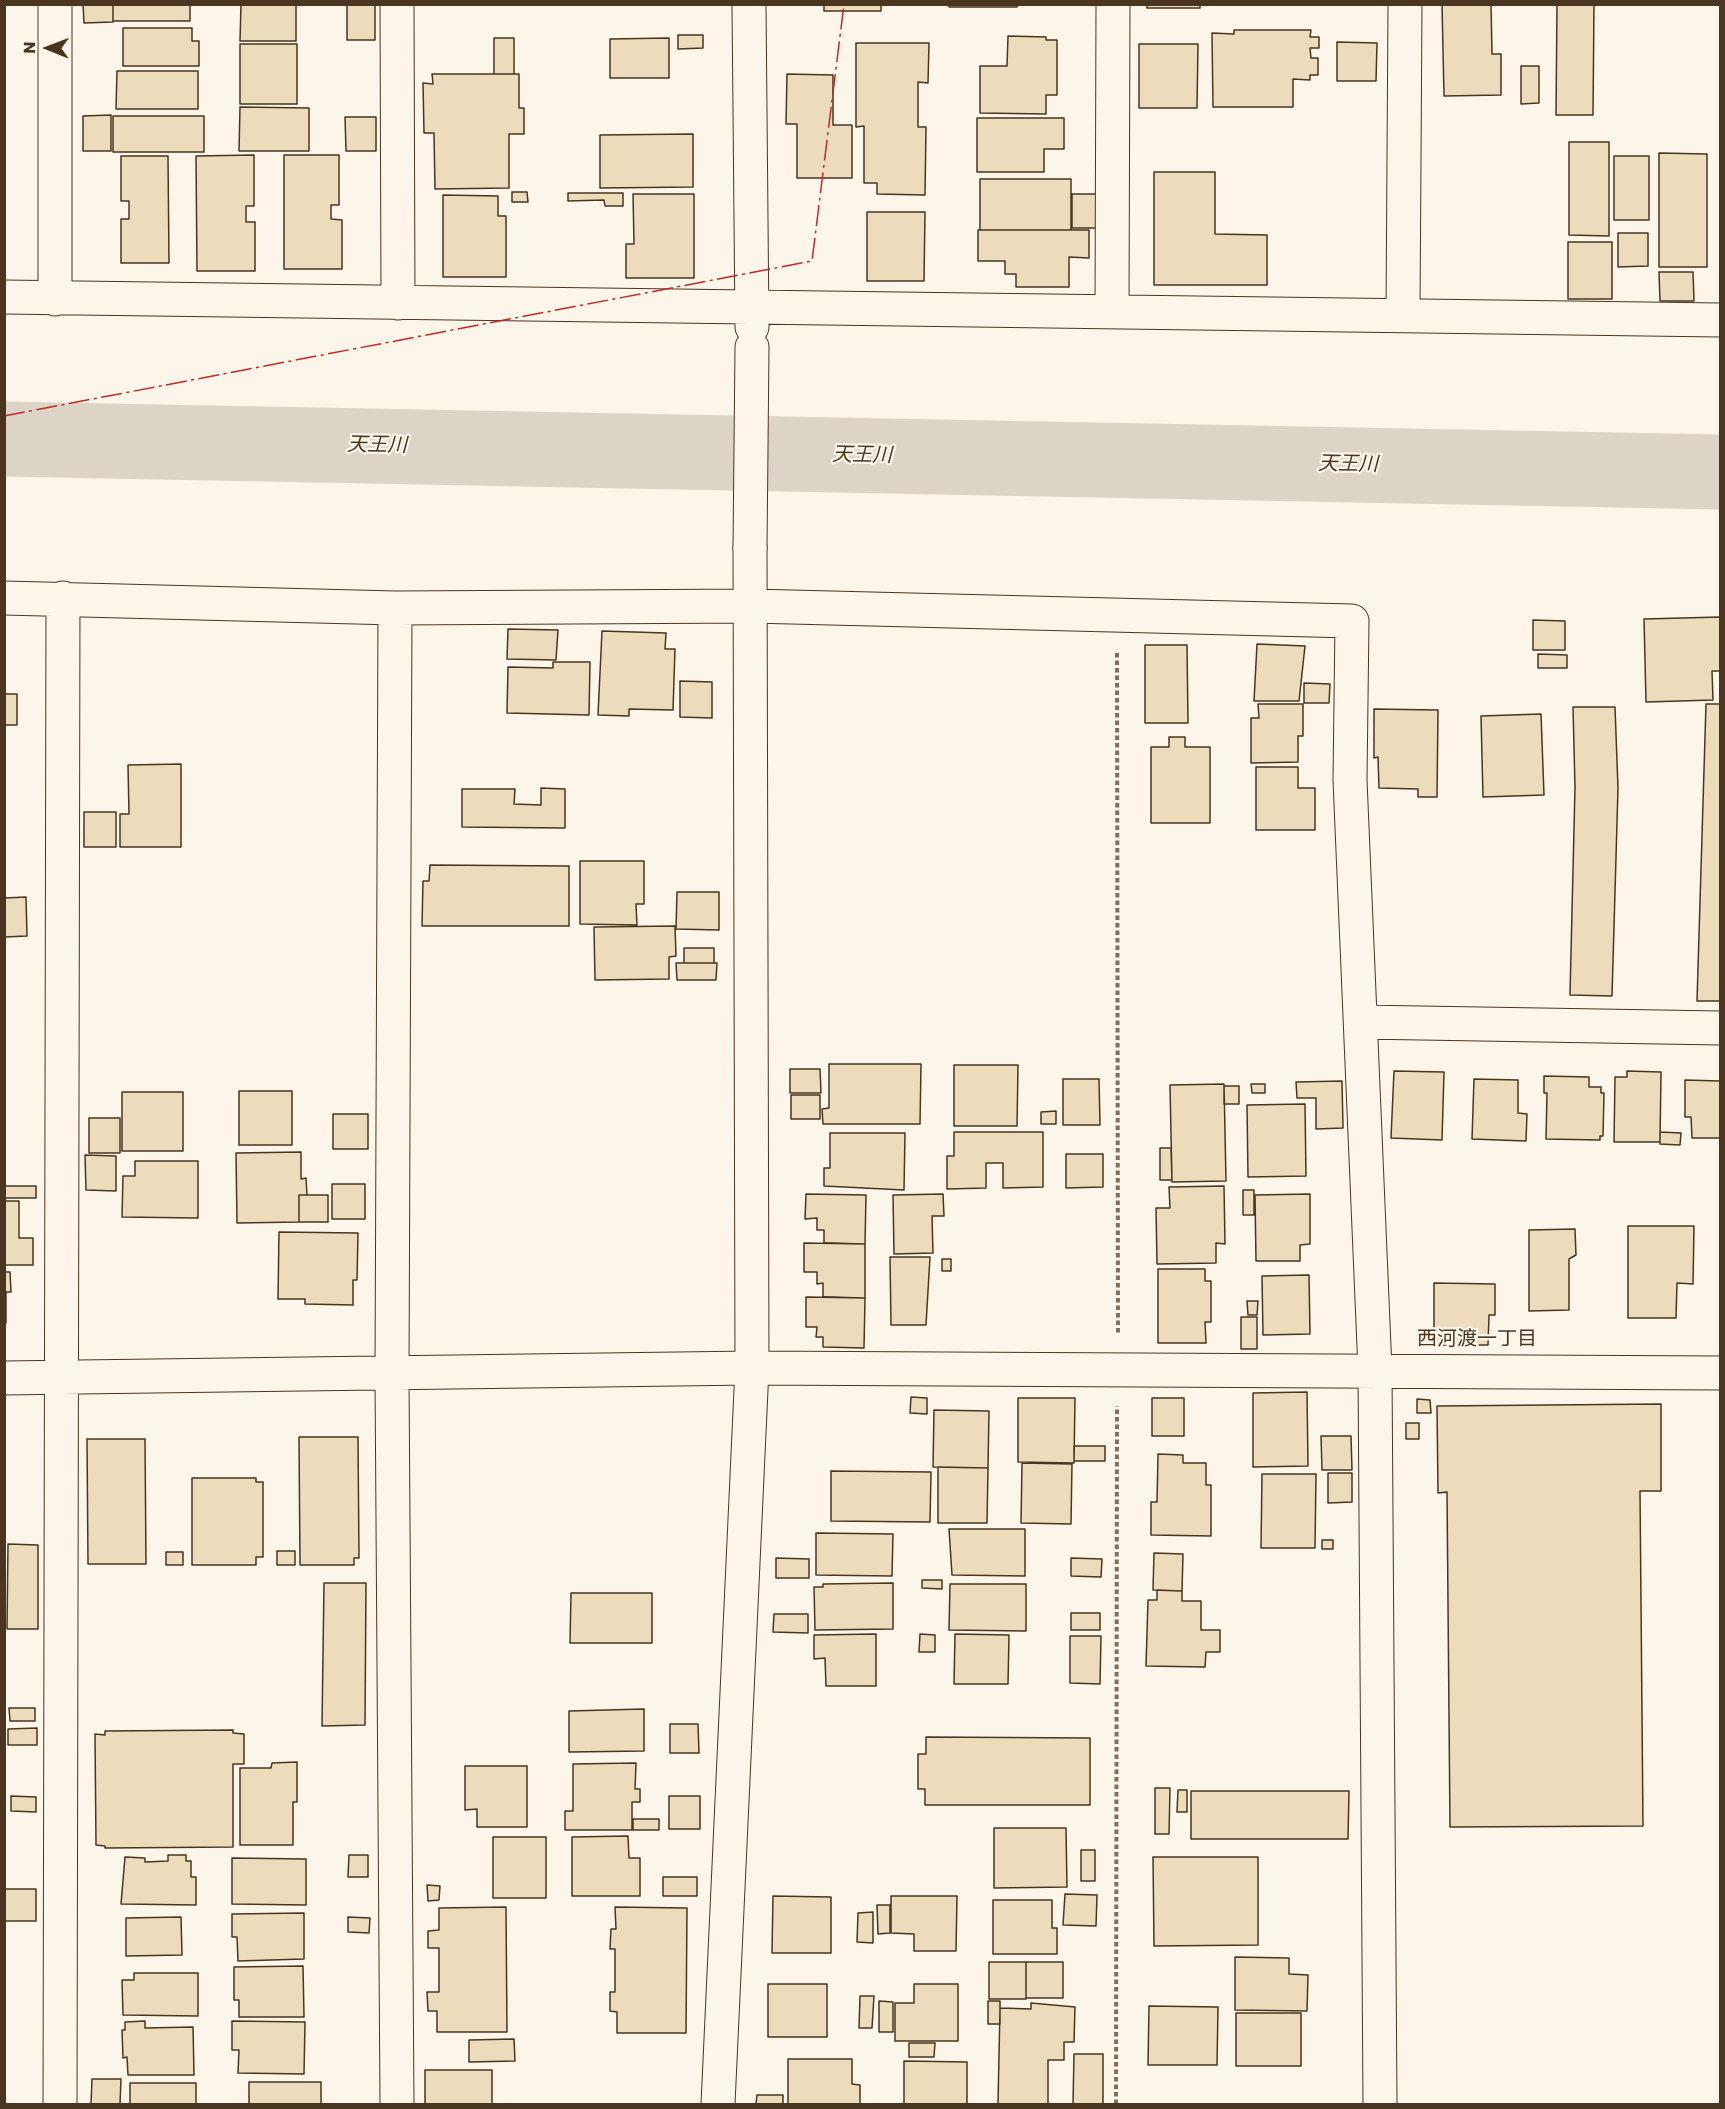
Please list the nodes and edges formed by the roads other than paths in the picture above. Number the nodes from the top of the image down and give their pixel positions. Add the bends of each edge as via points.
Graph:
1 (55, 4) edge
2 (397, 4) edge
3 (749, 4) edge
4 (1113, 4) edge
5 (1405, 4) edge
6 (4, 297) edge
7 (55, 300) junction
8 (398, 303) junction
9 (752, 306) junction
10 (1112, 310) junction
11 (1403, 314) junction
12 (1720, 320) edge
13 (4, 598) edge
14 (63, 598) junction
15 (751, 606) junction
16 (395, 608) junction
17 (1361, 1022) junction
18 (1720, 1028) edge
19 (752, 1368) junction
20 (1375, 1370) junction
21 (1720, 1373) edge
22 (392, 1375) junction
23 (4, 1378) edge
24 (62, 1379) junction
25 (60, 2104) edge
26 (397, 2104) edge
27 (718, 2104) edge
28 (1380, 2104) edge

1 - 7 street
2 - 8 street
3 - 9 street
4 - 10 street
5 - 11 street
6 - 7 street
7 - 8 street
8 - 9 street
9 - 10 street
9 - 15 street
10 - 11 street
11 - 12 street
13 - 14 street
14 - 16 street
14 - 24 street
15 - 16 street
15 - 17 street via 1352,621 1350,780
15 - 19 street
16 - 22 street
17 - 18 street
17 - 20 street
19 - 20 street
19 - 22 street
19 - 27 street
20 - 21 street
20 - 28 street
22 - 24 street
22 - 26 street
23 - 24 street
24 - 25 street

